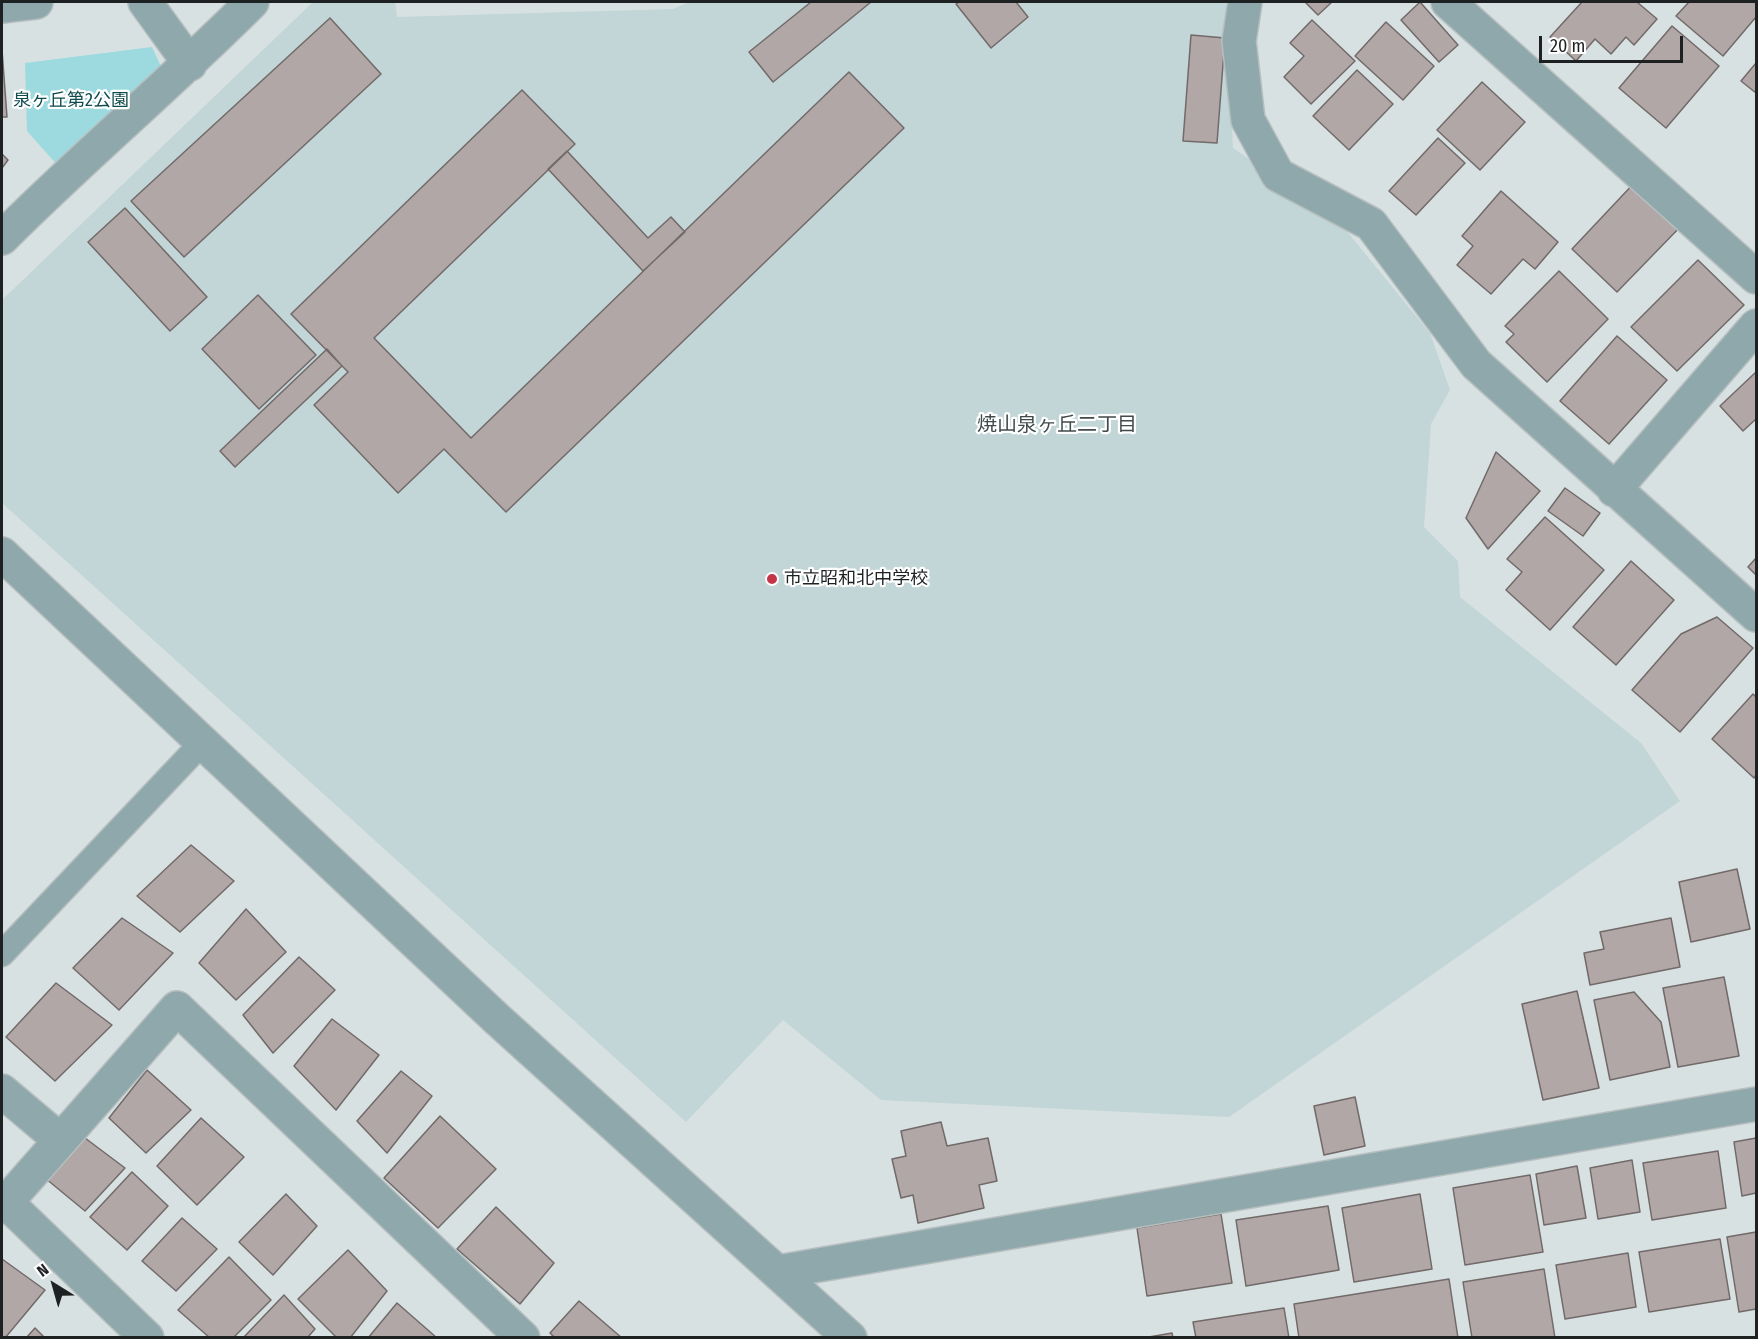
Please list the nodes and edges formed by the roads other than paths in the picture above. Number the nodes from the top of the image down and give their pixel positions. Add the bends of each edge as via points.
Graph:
1 (36, 2) edge
2 (145, 2) edge
3 (252, 2) edge
4 (1245, 2) edge
5 (1448, 2) edge
6 (2, 6) edge
7 (190, 64) junction
8 (2, 238) edge
9 (1756, 277) edge
10 (1756, 326) edge
11 (1614, 490) junction
12 (2, 554) edge
13 (1756, 615) edge
14 (201, 744) junction
15 (2, 954) edge
16 (2, 1091) edge
17 (1756, 1104) edge
18 (60, 1140) junction
19 (4, 1204) edge
20 (778, 1272) junction
21 (835, 1333) edge
22 (147, 1338) edge
23 (524, 1338) edge

1 - 6 street
2 - 7 street
3 - 7 street
4 - 11 street via 1239,41 1248,120 1278,175 1371,224 1476,364
5 - 9 street
7 - 8 street
10 - 11 street
11 - 13 street
12 - 14 street
14 - 15 lane
14 - 20 street via 497,1019
16 - 18 street
17 - 20 street
18 - 19 street
18 - 23 street via 177,1008
19 - 22 street
20 - 21 street

